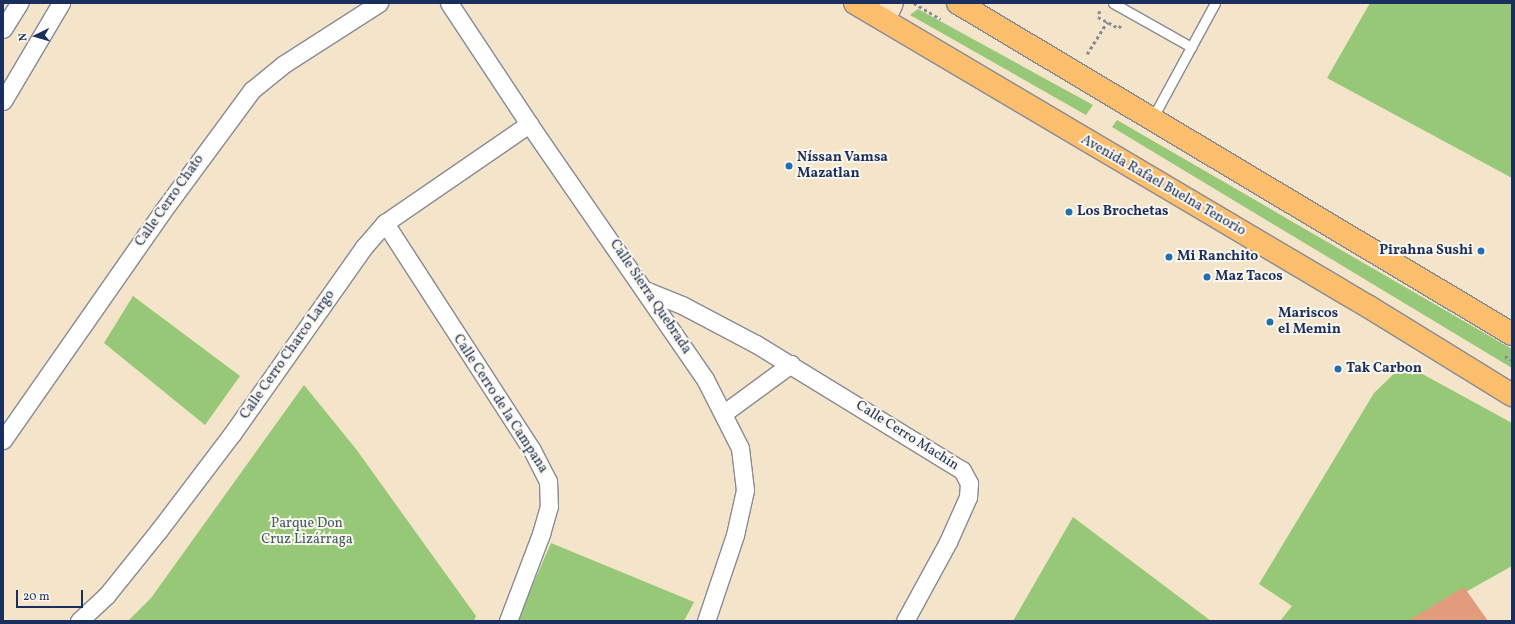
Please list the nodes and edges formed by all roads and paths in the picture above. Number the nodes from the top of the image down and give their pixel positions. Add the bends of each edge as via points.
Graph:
1 (19, 3) edge
2 (61, 3) edge
3 (378, 3) edge
4 (450, 3) edge
5 (857, 3) edge
6 (958, 3) edge
7 (1113, 3) edge
8 (1216, 3) edge
9 (888, 12) edge
10 (1107, 22) dead end
11 (3, 29) edge
12 (1192, 47) junction
13 (1075, 73) junction
14 (3, 101) edge
15 (1152, 119) junction
16 (529, 124) junction
17 (385, 223) junction
18 (647, 291) junction
19 (1512, 334) edge
20 (791, 364) junction
21 (1512, 395) edge
22 (724, 413) junction
23 (3, 440) edge
24 (79, 621) edge
25 (508, 621) edge
26 (706, 621) edge
27 (905, 621) edge

1 - 11 street
2 - 14 street
3 - 23 street, Calle Cerro Chato via 284,64 252,90 166,206
4 - 16 street, Calle Sierra Quebrada
5 - 9 main road, Avenida Rafael Buelna Tenorio
6 - 13 main road
7 - 12 lane
8 - 12 lane
9 - 21 main road, Avenida Rafael Buelna Tenorio
10 - 13 path
12 - 15 lane
13 - 15 main road
15 - 19 main road
16 - 17 street, Calle Cerro Charco Largo
16 - 18 street, Calle Sierra Quebrada
17 - 24 street, Calle Cerro Charco Largo via 363,248 232,434 160,530 106,596
17 - 25 street, Calle Cerro de la Campana via 532,450 548,481 549,506
18 - 20 street, Calle Cerro Machín via 682,305
18 - 22 street, Calle Sierra Quebrada via 705,379
20 - 22 street
20 - 27 street, Calle Cerro Machín via 962,470 970,483 968,497 948,542
22 - 26 street, Calle Sierra Quebrada via 740,448 745,490 735,535

